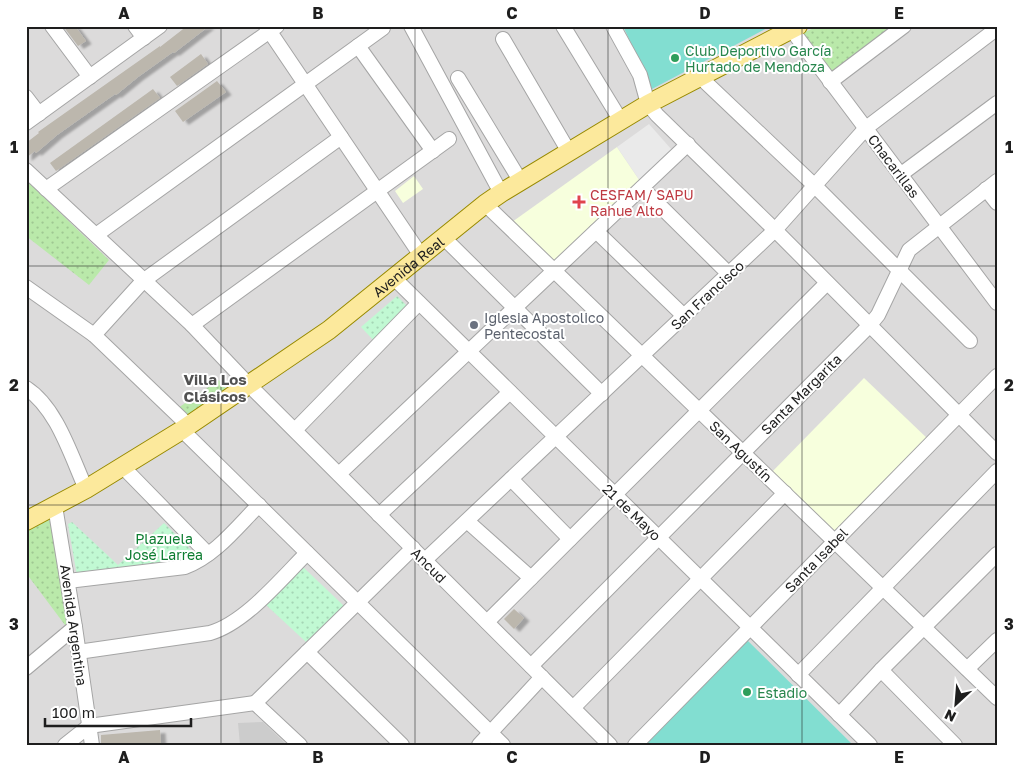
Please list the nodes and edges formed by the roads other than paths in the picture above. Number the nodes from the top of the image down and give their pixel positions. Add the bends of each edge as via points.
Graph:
1 (52, 26) edge
2 (135, 26) edge
3 (160, 26) edge
4 (411, 26) edge
5 (563, 26) edge
6 (613, 26) edge
7 (904, 26) edge
8 (271, 28) edge
9 (383, 28) dead end
10 (794, 28) edge
11 (991, 34) edge
12 (144, 38) junction
13 (503, 39) dead end
14 (358, 46) junction
15 (90, 77) junction
16 (700, 77) junction
17 (458, 78) dead end
18 (830, 82) junction
19 (305, 85) junction
20 (26, 97) edge
21 (997, 103) edge
22 (648, 104) junction
23 (39, 114) junction
24 (621, 121) junction
25 (26, 122) edge
26 (866, 128) junction
27 (341, 137) junction
28 (449, 140) dead end
29 (688, 144) junction
30 (433, 151) junction
31 (569, 152) junction
32 (26, 170) edge
33 (900, 175) junction
34 (521, 182) junction
35 (992, 185) edge
36 (815, 186) junction
37 (642, 188) junction
38 (46, 189) junction
39 (378, 191) junction
40 (501, 193) junction
41 (997, 203) edge
42 (486, 204) junction
43 (939, 226) junction
44 (775, 230) junction
45 (596, 231) junction
46 (96, 235) junction
47 (444, 238) junction
48 (422, 256) junction
49 (554, 270) junction
50 (899, 271) junction
51 (729, 274) junction
52 (394, 279) junction
53 (143, 281) junction
54 (827, 283) junction
55 (26, 287) edge
56 (419, 303) junction
57 (997, 303) edge
58 (515, 307) junction
59 (684, 316) junction
60 (192, 326) junction
61 (870, 326) junction
62 (94, 335) junction
63 (970, 341) dead end
64 (469, 352) junction
65 (642, 355) junction
66 (997, 376) edge
67 (249, 385) junction
68 (27, 390) edge
69 (510, 392) junction
70 (602, 394) junction
71 (699, 410) junction
72 (959, 415) junction
73 (186, 428) junction
74 (295, 430) junction
75 (556, 437) junction
76 (743, 452) junction
77 (997, 453) edge
78 (122, 466) junction
79 (997, 471) edge
80 (339, 474) junction
81 (511, 479) junction
82 (86, 489) junction
83 (785, 493) junction
84 (614, 495) junction
85 (55, 506) junction
86 (259, 506) junction
87 (379, 515) junction
88 (26, 521) edge
89 (467, 521) junction
90 (658, 538) junction
91 (570, 539) junction
92 (834, 541) junction
93 (413, 548) junction
94 (307, 552) junction
95 (208, 554) junction
96 (997, 554) edge
97 (425, 560) junction
98 (531, 578) junction
99 (700, 579) junction
100 (68, 581) junction
101 (882, 587) junction
102 (358, 602) junction
103 (487, 622) junction
104 (75, 627) junction
105 (750, 628) junction
106 (924, 628) junction
107 (997, 640) edge
108 (78, 652) junction
109 (306, 652) junction
110 (531, 666) junction
111 (26, 668) edge
112 (881, 670) junction
113 (967, 670) junction
114 (798, 675) junction
115 (542, 677) junction
116 (997, 698) edge
117 (255, 703) junction
118 (573, 708) junction
119 (839, 715) junction
120 (89, 726) junction
121 (491, 732) junction
122 (65, 745) edge
123 (92, 745) edge
124 (300, 745) edge
125 (402, 745) edge
126 (479, 745) edge
127 (503, 745) edge
128 (610, 745) edge
129 (634, 745) edge
130 (870, 745) edge
131 (955, 745) edge

1 - 15 street
2 - 12 street
3 - 12 street
4 - 40 street
5 - 24 street
6 - 22 street via 640,75
7 - 18 street
8 - 19 street
8 - 38 street
9 - 14 street
10 - 16 main road, Avenida Real
10 - 18 street, Chacarillas
11 - 26 street, San Francisco
12 - 15 street
13 - 31 street
14 - 19 street
14 - 30 street
15 - 23 street
16 - 22 main road, Avenida Real
16 - 36 street
17 - 34 street
18 - 26 street, Chacarillas
19 - 27 street
19 - 46 street
20 - 23 street
21 - 33 street
22 - 24 main road, Avenida Real
22 - 29 street
23 - 25 street
24 - 31 main road, Avenida Real
26 - 33 street, Chacarillas
26 - 36 street, San Francisco
27 - 39 street
27 - 53 street
28 - 30 street
29 - 37 street
29 - 44 street
30 - 39 street
31 - 34 main road, Avenida Real
32 - 38 street, Ancud
33 - 43 street, Chacarillas
34 - 40 main road, Avenida Real
35 - 41 street
35 - 43 street, Santa Margarita
36 - 44 street, San Francisco
36 - 50 street
37 - 45 street
37 - 51 street
38 - 46 street, Ancud
39 - 48 street
39 - 60 street
40 - 42 main road, Avenida Real
42 - 47 main road, Avenida Real
42 - 49 street, San Agustín
43 - 50 street, Santa Margarita via 909,250
43 - 57 street, Chacarillas
44 - 51 street, San Francisco
44 - 54 street
45 - 49 street
45 - 59 street
46 - 53 street, Ancud
47 - 48 main road, Avenida Real
47 - 58 street
48 - 52 main road, Avenida Real
49 - 58 street
49 - 65 street, San Agustín
50 - 61 street, Santa Margarita
50 - 63 street
51 - 59 street, San Francisco
52 - 56 street, 21 de Mayo
52 - 67 main road, Avenida Real via 329,330
53 - 60 street, Ancud
53 - 62 street
54 - 61 street
54 - 71 street
55 - 62 street
56 - 64 street, 21 de Mayo
56 - 74 street
58 - 64 street
58 - 70 street
59 - 65 street, San Francisco
60 - 67 street, Ancud
61 - 72 street
61 - 76 street, Santa Margarita
62 - 73 street
64 - 69 street, 21 de Mayo
64 - 80 street
65 - 70 street, San Francisco
65 - 71 street, San Agustín
66 - 72 street, Santa Isabel
67 - 73 main road, Avenida Real
67 - 74 street, Ancud
68 - 82 street via 52,414
69 - 75 street, 21 de Mayo
69 - 87 street
70 - 75 street, San Francisco
71 - 76 street, San Agustín
71 - 84 street
72 - 77 street
72 - 92 street, Santa Isabel
73 - 78 main road, Avenida Real
73 - 86 street
74 - 80 street, Ancud
75 - 81 street, San Francisco
75 - 84 street, 21 de Mayo
76 - 83 street, San Agustín
76 - 90 street, Santa Margarita
78 - 82 main road, Avenida Real
78 - 95 street
79 - 101 street
80 - 87 street, Ancud
81 - 89 street, San Francisco
81 - 91 street
82 - 85 main road, Avenida Real
83 - 92 street, San Agustín
83 - 99 street
84 - 90 street, 21 de Mayo
84 - 91 street
85 - 88 main road, Avenida Real
85 - 100 street, Avenida Argentina
86 - 94 street
86 - 95 street
87 - 93 street, Ancud
89 - 97 street, San Francisco
89 - 98 street
90 - 99 street, 21 de Mayo
90 - 110 street, Santa Margarita
91 - 98 street
92 - 101 street, San Agustín
92 - 105 street, Santa Isabel
93 - 97 street, Ancud
93 - 102 street
94 - 102 street
94 - 108 street via 241,618 226,628
95 - 100 street via 185,566
96 - 106 street
97 - 103 street, Ancud
98 - 103 street
99 - 105 street, 21 de Mayo
99 - 118 street
100 - 104 street, Avenida Argentina
101 - 106 street, San Agustín
101 - 114 street
102 - 109 street
102 - 121 street
103 - 110 street, Ancud
104 - 108 street, Avenida Argentina
104 - 111 street
105 - 114 street, 21 de Mayo
105 - 129 street, Santa Isabel
106 - 112 street
106 - 113 street, San Agustín
107 - 113 street
108 - 120 street, Avenida Argentina
109 - 117 street
109 - 125 street
110 - 115 street, Ancud
112 - 119 street
112 - 131 street
113 - 116 street, San Agustín
114 - 119 street, 21 de Mayo
115 - 118 street, Ancud
115 - 121 street
117 - 120 street
117 - 124 street
118 - 128 street, Ancud
119 - 130 street, 21 de Mayo
120 - 122 street
120 - 123 street, Avenida Argentina
121 - 126 street
121 - 127 street

